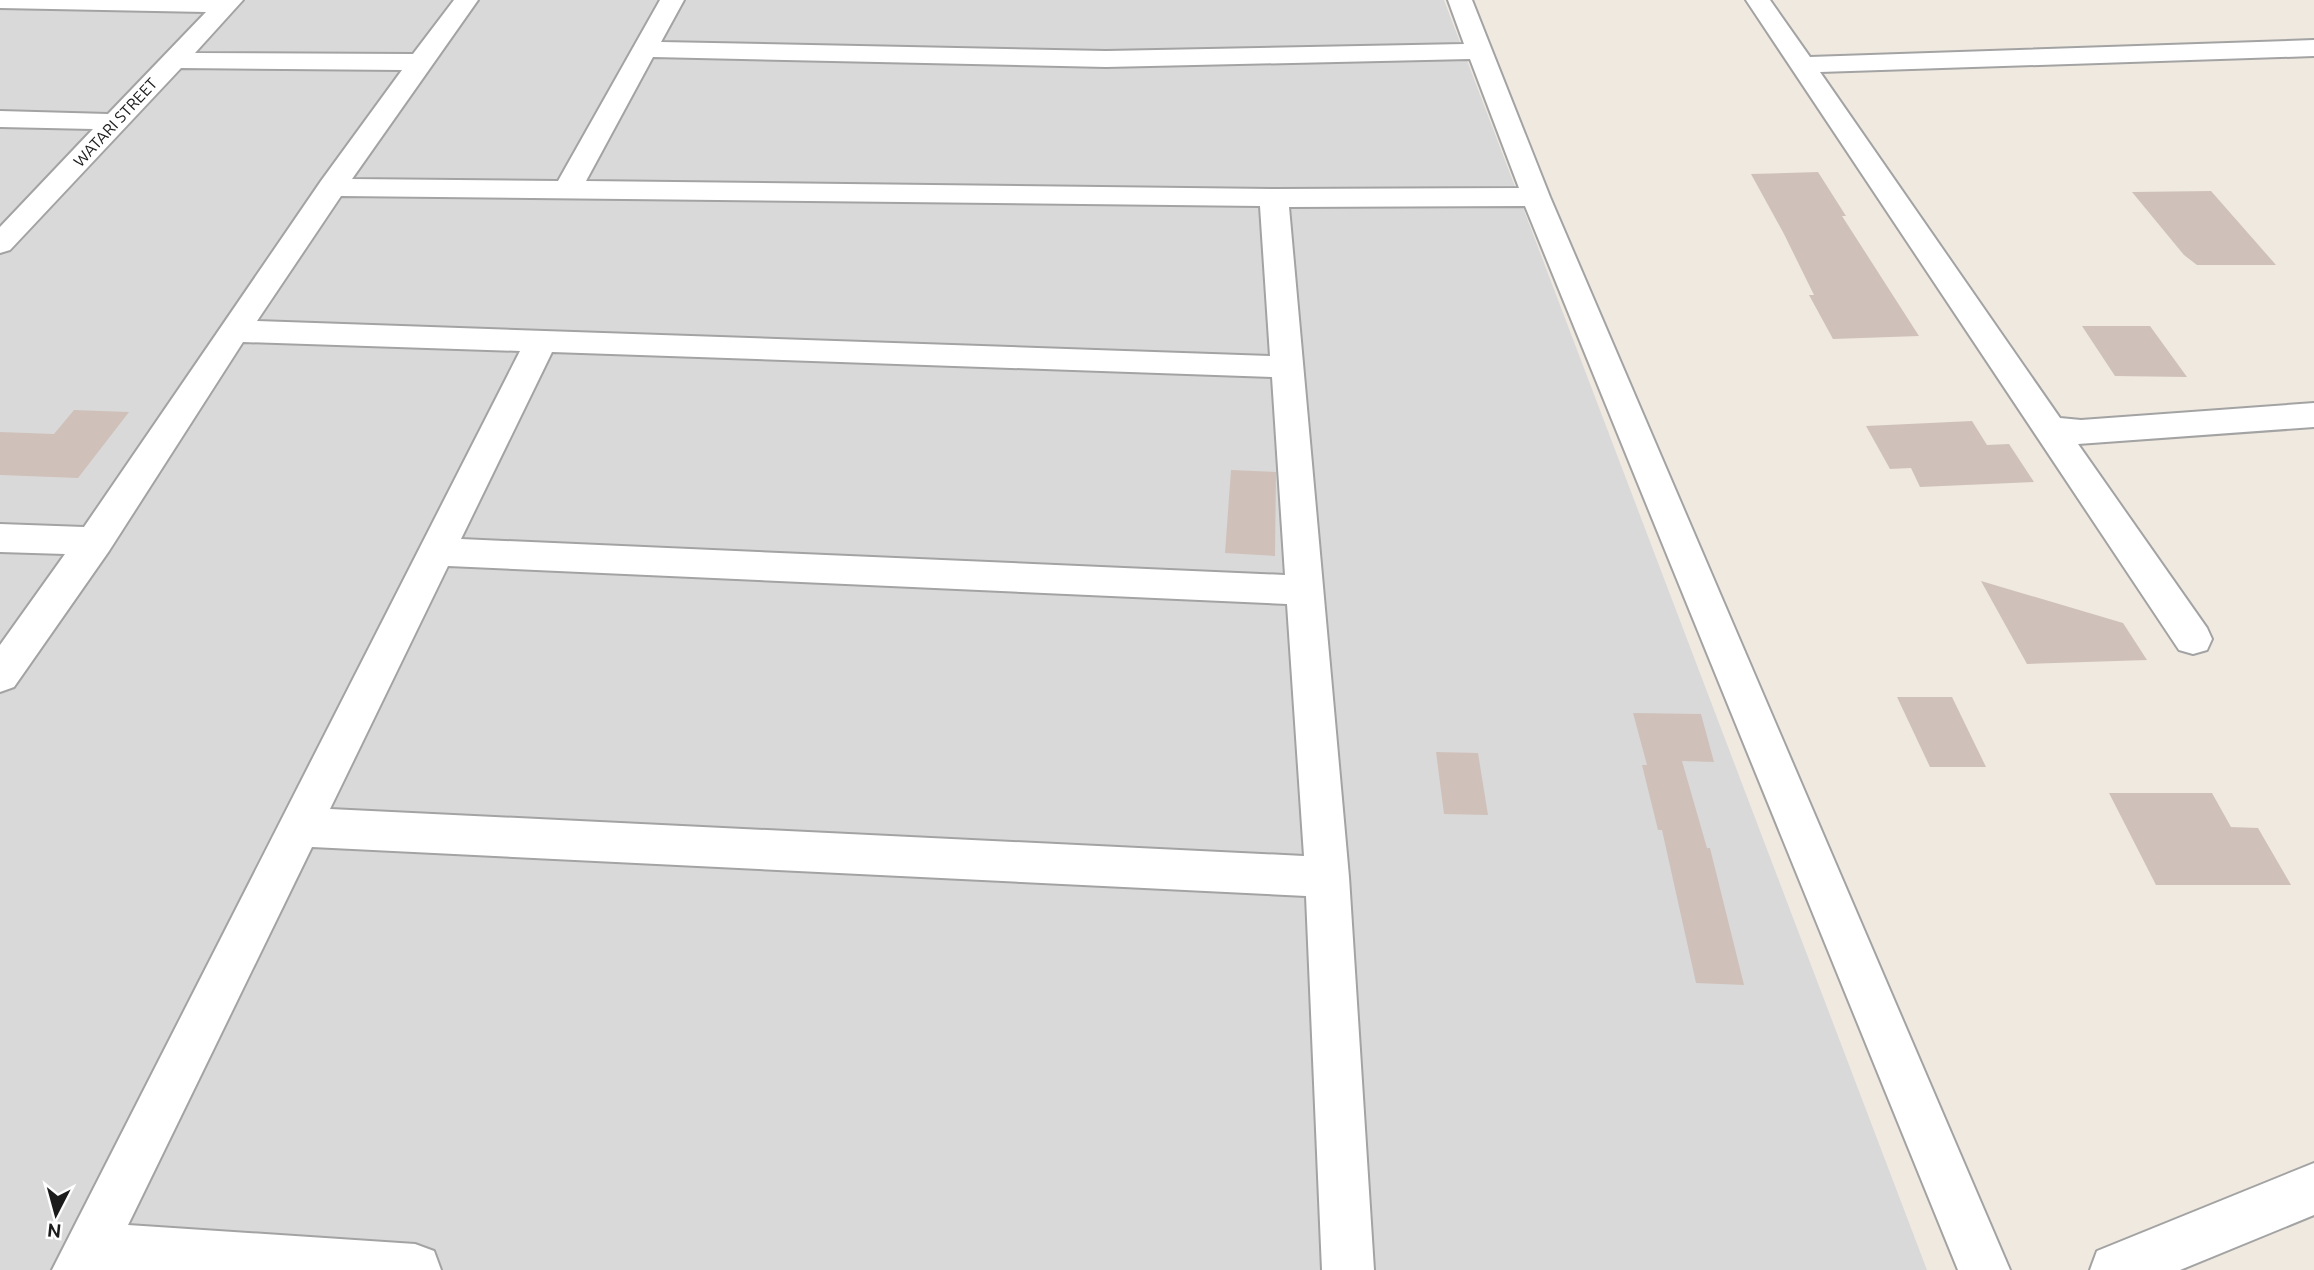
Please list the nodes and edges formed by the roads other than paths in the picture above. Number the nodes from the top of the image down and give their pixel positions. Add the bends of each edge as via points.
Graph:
1 (466, 0) edge
2 (672, 0) edge
3 (1460, 0) edge
4 (1758, 0) edge
5 (0, 1) edge
6 (229, 2) edge
7 (2314, 48) edge
8 (644, 49) junction
9 (1478, 51) junction
10 (174, 60) junction
11 (419, 62) junction
12 (1803, 65) junction
13 (0, 119) edge
14 (116, 122) junction
15 (331, 187) junction
16 (567, 190) junction
17 (1536, 197) junction
18 (1274, 198) junction
19 (0, 244) edge
20 (233, 331) junction
21 (541, 342) junction
22 (1288, 367) junction
23 (2313, 416) edge
24 (2049, 428) junction
25 (0, 538) edge
26 (96, 541) junction
27 (436, 552) junction
28 (1305, 590) junction
29 (2193, 639) dead end
30 (0, 676) edge
31 (299, 827) junction
32 (1327, 877) junction
33 (2314, 1189) edge
34 (83, 1259) edge
35 (415, 1270) edge
36 (1348, 1270) edge
37 (1984, 1270) edge
38 (2116, 1270) edge

1 - 11 street
2 - 8 street
3 - 9 street
4 - 12 street
5 - 6 street
6 - 10 street, WATARI STREET
7 - 12 street
8 - 9 street via 1105,59
8 - 16 street
9 - 17 street
10 - 11 street
10 - 14 street, WATARI STREET
11 - 15 street
12 - 24 street
13 - 14 street
14 - 19 street, WATARI STREET
15 - 16 street
15 - 20 street
16 - 18 street
17 - 18 street
17 - 37 street
18 - 22 street
20 - 21 street
20 - 26 street
21 - 22 street
21 - 27 street
22 - 28 street
23 - 24 street via 2081,432
24 - 29 street
25 - 26 street
26 - 30 street
27 - 28 street
27 - 31 street
28 - 32 street
31 - 32 street
31 - 34 street
32 - 36 street
33 - 38 street
34 - 35 street

